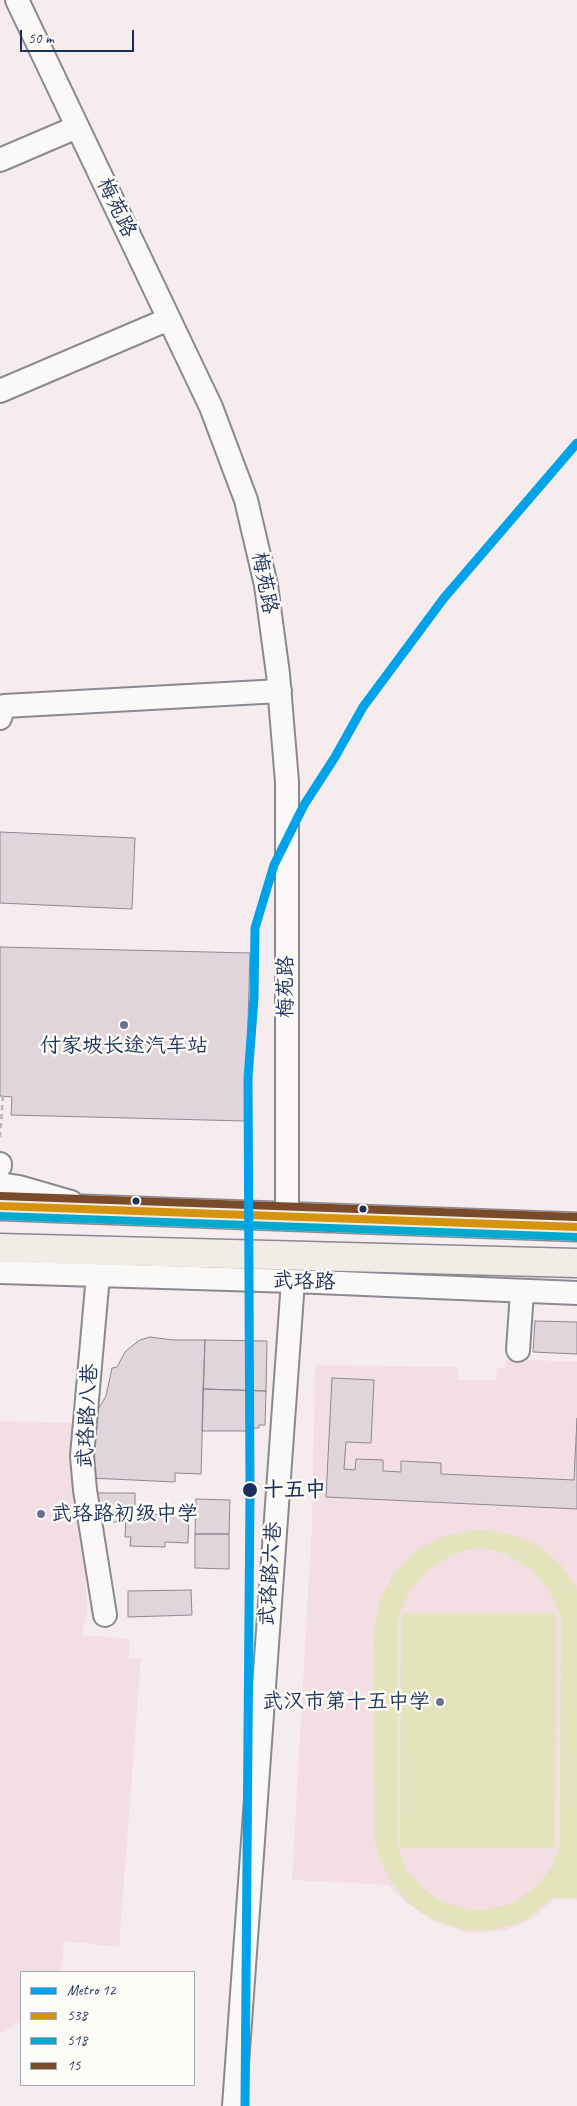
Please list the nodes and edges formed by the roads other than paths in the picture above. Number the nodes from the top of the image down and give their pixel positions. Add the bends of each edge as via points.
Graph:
1 (17, 0) edge
2 (77, 127) junction
3 (0, 160) edge
4 (169, 319) junction
5 (0, 391) edge
6 (280, 691) junction
7 (0, 718) edge
8 (0, 1184) edge
9 (0, 1206) edge
10 (98, 1210) junction
11 (287, 1217) junction
12 (577, 1227) edge
13 (0, 1248) edge
14 (577, 1263) edge
15 (0, 1272) edge
16 (47, 1273) junction
17 (98, 1275) junction
18 (293, 1281) junction
19 (0, 1288) edge
20 (522, 1292) junction
21 (577, 1293) edge
22 (518, 1350) dead end
23 (105, 1615) dead end
24 (234, 2106) edge

1 - 2 street, 梅苑路
2 - 3 street
2 - 4 street, 梅苑路
4 - 5 street
4 - 6 street, 梅苑路 via 211,407 246,500 266,585
6 - 7 street via 4,706
6 - 11 street, 梅苑路 via 287,782
8 - 10 street
9 - 10 highway
10 - 11 highway
11 - 12 highway
13 - 14 highway, 武珞路
15 - 16 street, 武珞路
16 - 17 street, 武珞路
16 - 19 street via 12,1288
17 - 18 street, 武珞路
17 - 23 street, 武珞路八巷 via 82,1456
18 - 20 street, 武珞路
18 - 24 street, 武珞路六巷
20 - 21 street, 武珞路
20 - 22 street

